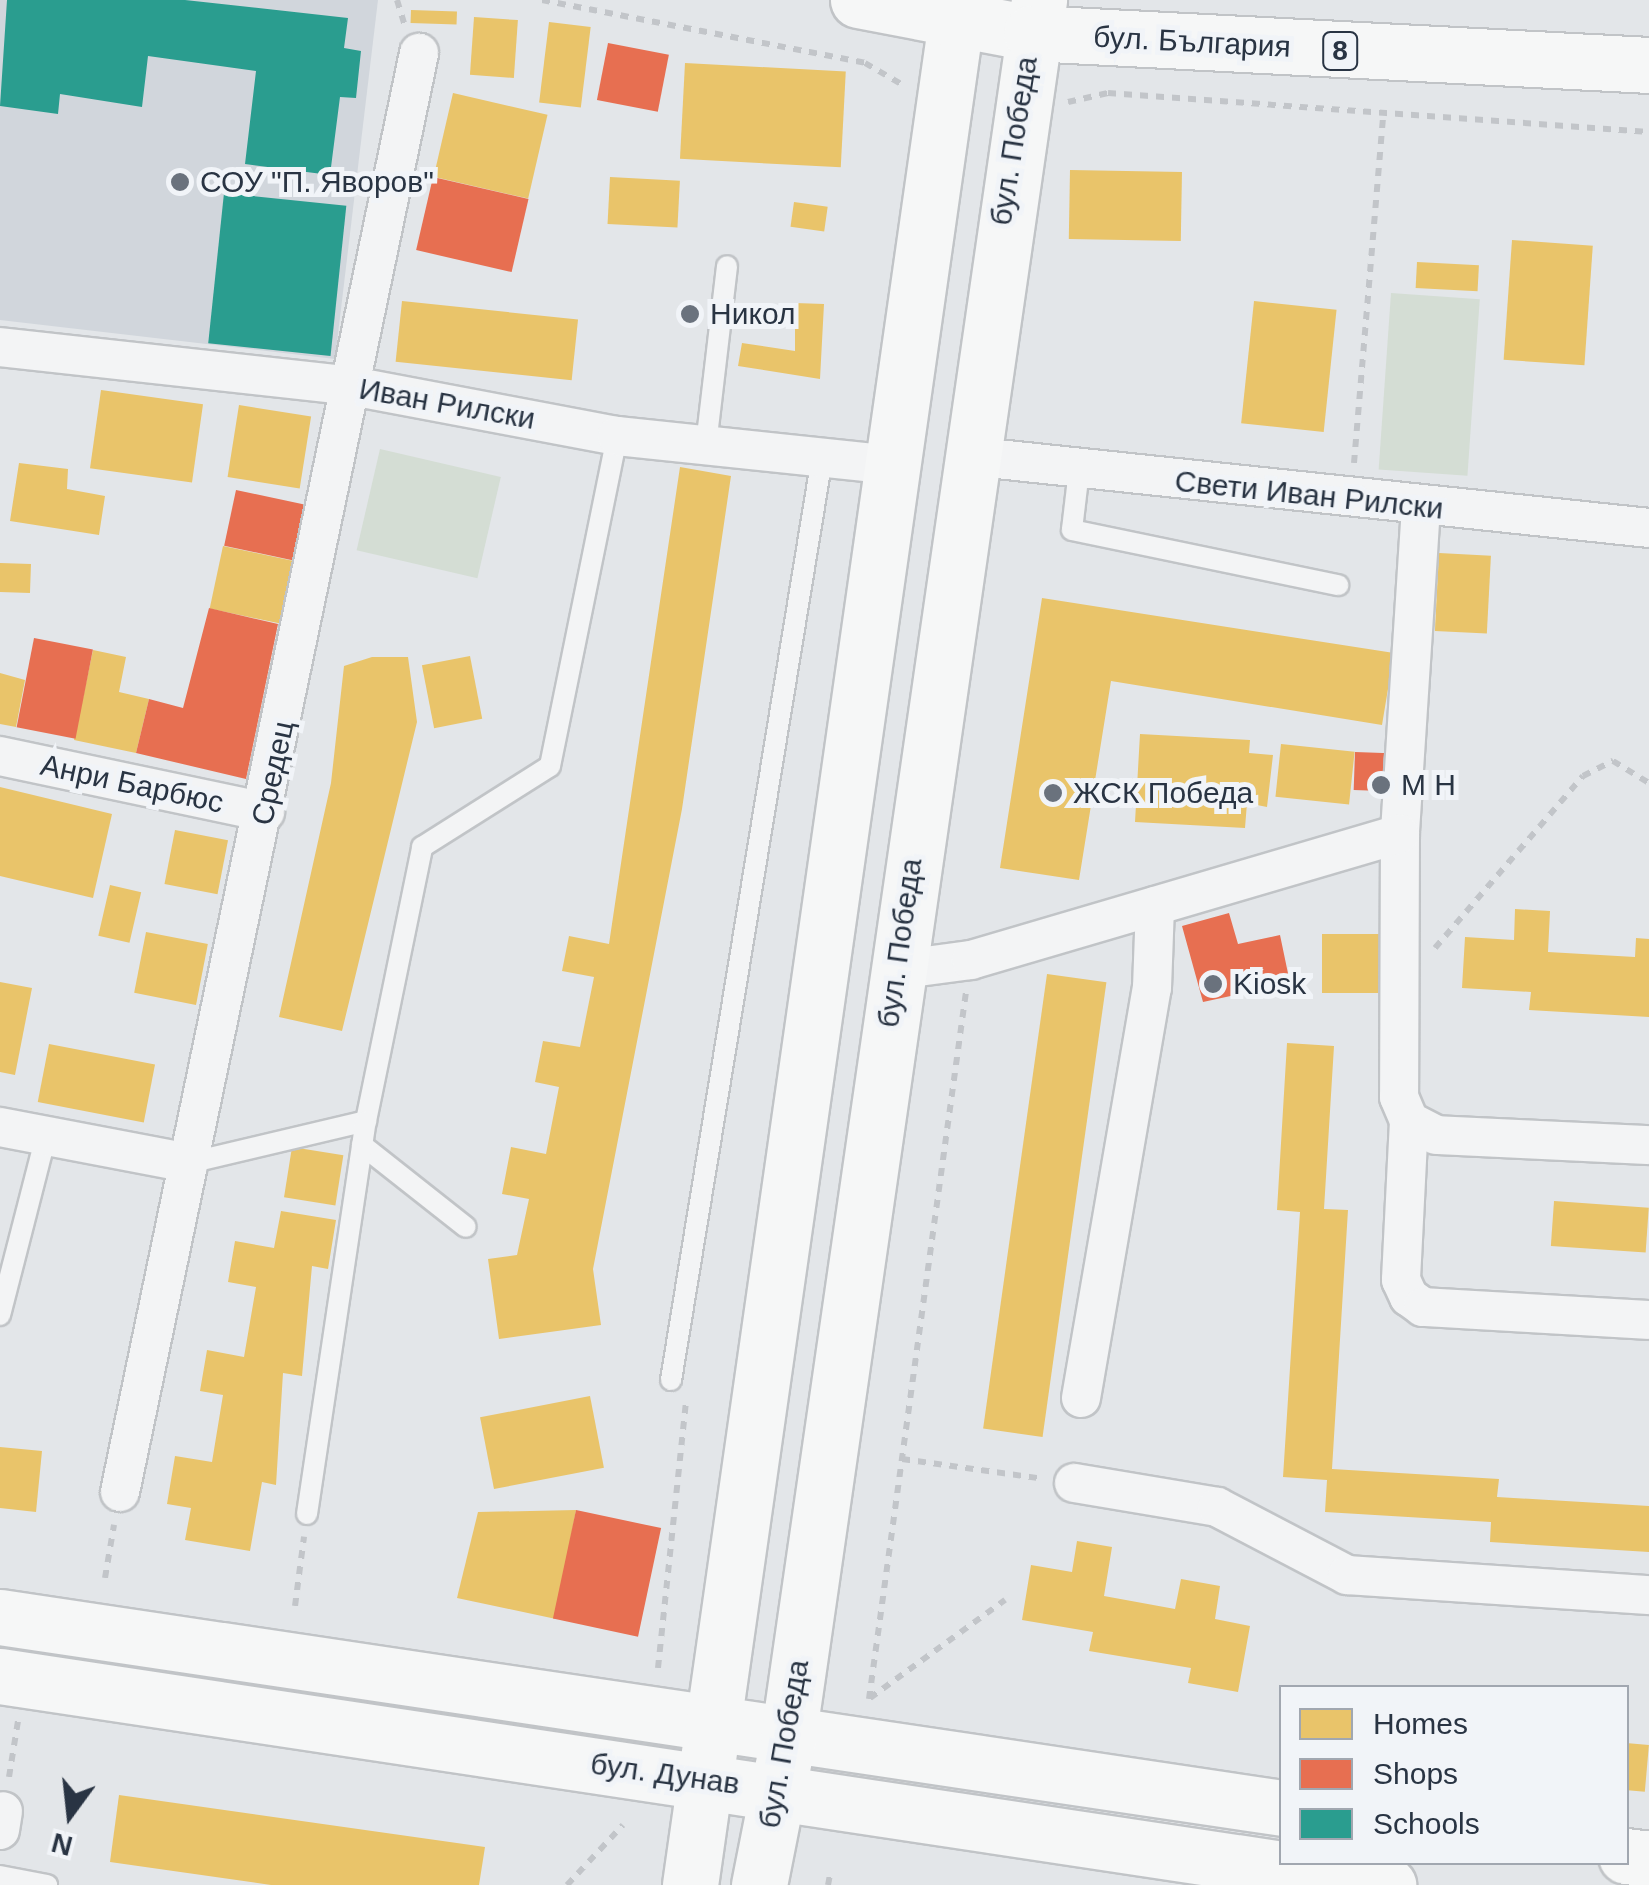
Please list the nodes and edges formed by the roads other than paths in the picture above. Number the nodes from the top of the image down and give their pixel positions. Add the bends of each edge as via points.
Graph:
1 (858, 0) edge
2 (957, 10) edge
3 (1035, 16) edge
4 (420, 52) dead end
5 (1649, 65) edge
6 (727, 266) dead end
7 (0, 347) edge
8 (352, 386) junction
9 (617, 436) junction
10 (706, 445) junction
11 (969, 456) junction
12 (822, 458) junction
13 (894, 465) junction
14 (1079, 470) junction
15 (1421, 507) junction
16 (1649, 528) edge
17 (1338, 585) dead end
18 (0, 756) edge
19 (265, 812) junction
20 (1400, 834) junction
21 (1155, 906) junction
22 (896, 970) junction
23 (366, 1121) junction
24 (1409, 1121) junction
25 (0, 1127) edge
26 (46, 1136) junction
27 (362, 1145) junction
28 (1649, 1145) edge
29 (189, 1164) junction
30 (466, 1227) dead end
31 (0, 1314) edge
32 (1649, 1320) edge
33 (671, 1380) road end
34 (1081, 1398) dead end
35 (1074, 1484) road end
36 (120, 1492) road end
37 (306, 1514) road end
38 (1649, 1595) edge
39 (0, 1617) edge
40 (9, 1698) edge
41 (713, 1754) junction
42 (783, 1764) junction
43 (1279, 1808) edge
44 (1279, 1863) edge
45 (1288, 1865) edge
46 (0, 1876) edge
47 (47, 1885) edge
48 (690, 1885) edge
49 (758, 1885) edge
50 (1388, 1885) edge

1 - 2 main road, бул. България / 8
2 - 3 main road, бул. България / 8
2 - 13 main road
3 - 5 main road, бул. България / 8
3 - 11 main road, бул. Победа
4 - 8 street, Средец
6 - 10 lane
7 - 8 street, Иван Рилски
8 - 9 street, Иван Рилски
8 - 19 street, Средец
9 - 10 street, Иван Рилски
9 - 23 lane via 550,766 422,848
10 - 12 street, Иван Рилски
11 - 14 street, Свети Иван Рилски
11 - 22 main road, бул. Победа
12 - 13 street, Иван Рилски
12 - 33 lane
13 - 41 main road
14 - 15 street, Свети Иван Рилски
14 - 17 lane via 1072,530
15 - 16 street, Свети Иван Рилски
15 - 20 street
18 - 19 street, Анри Барбюс
19 - 29 street, Средец
20 - 21 street
20 - 24 street via 1399,1097
21 - 22 street via 970,960
21 - 34 street via 1152,988
22 - 42 main road, бул. Победа
23 - 27 lane
23 - 29 lane
24 - 28 street via 1436,1134
24 - 32 street via 1401,1280 1409,1297 1423,1307
25 - 26 street
26 - 29 street
26 - 31 lane
27 - 30 lane
27 - 37 lane
29 - 36 street, Средец
35 - 38 street via 1218,1507 1348,1575
39 - 41 main road, бул. Дунав
40 - 41 main road, бул. Дунав
41 - 42 main road, бул. Дунав
41 - 48 main road
42 - 43 main road, бул. Дунав
42 - 44 main road, бул. Дунав
42 - 49 main road, бул. Победа
45 - 50 main road, бул. Дунав
46 - 47 lane

